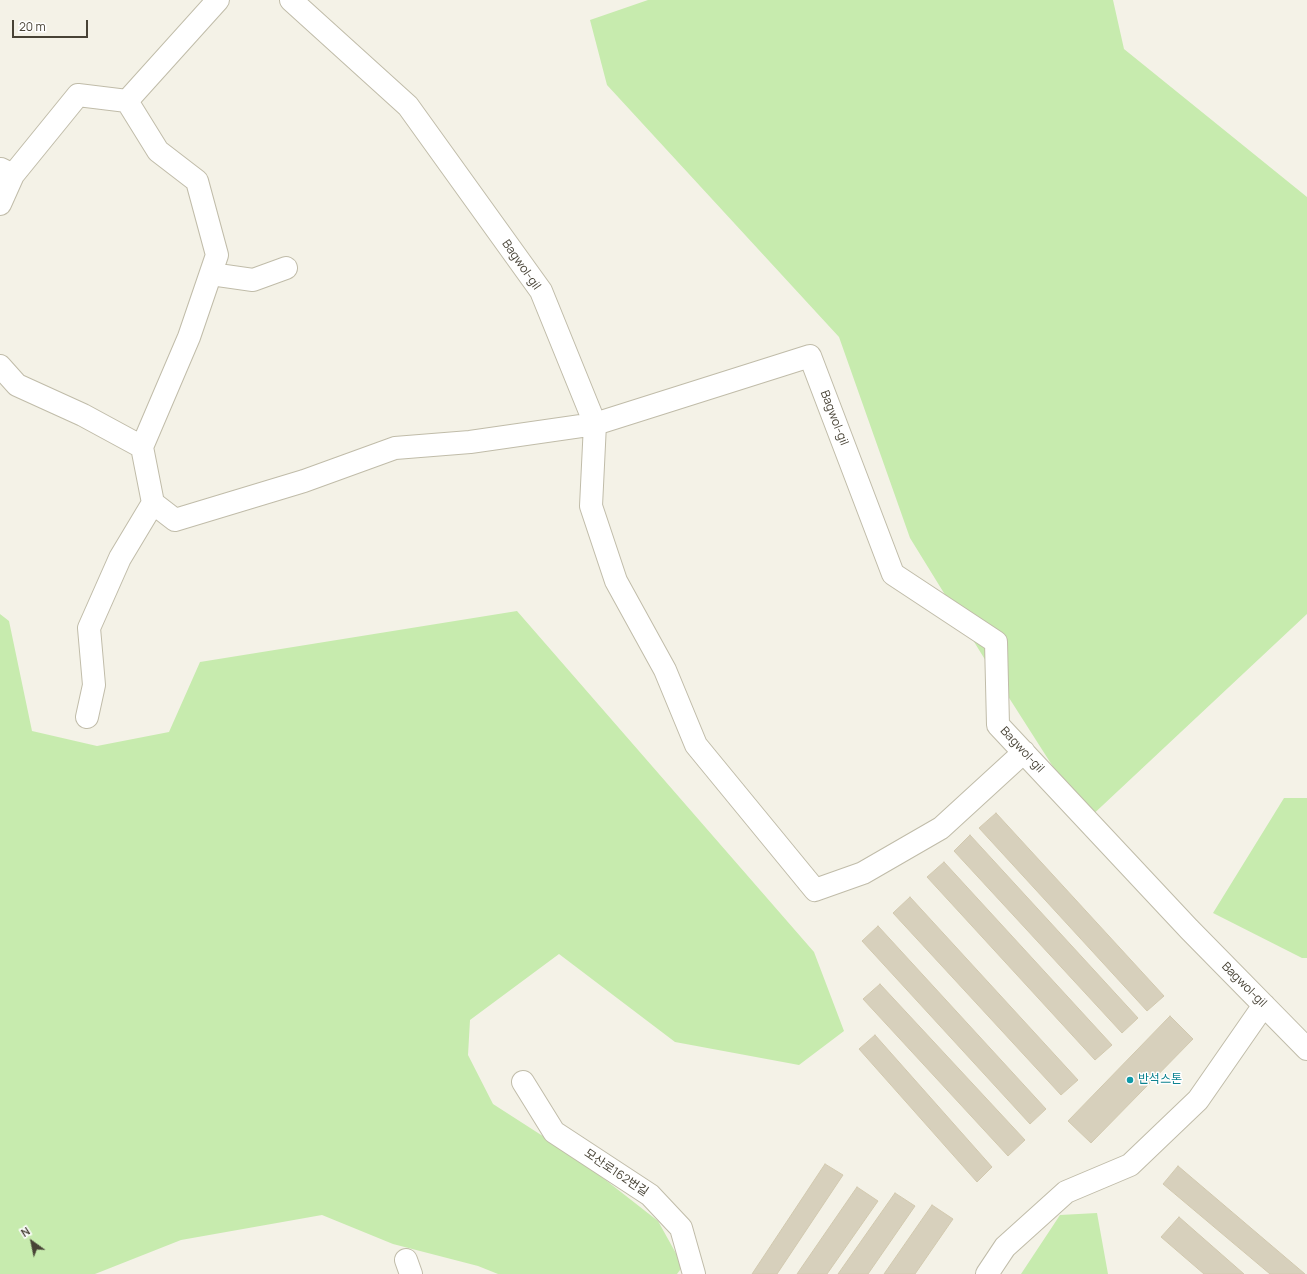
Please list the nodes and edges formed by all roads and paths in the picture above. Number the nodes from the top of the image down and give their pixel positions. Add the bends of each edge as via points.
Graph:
1 (218, 0) edge
2 (291, 0) edge
3 (127, 101) junction
4 (7, 172) edge
5 (0, 204) edge
6 (286, 268) dead end
7 (211, 274) junction
8 (0, 366) edge
9 (595, 424) junction
10 (142, 447) junction
11 (153, 503) junction
12 (87, 717) dead end
13 (1024, 752) junction
14 (1264, 1005) junction
15 (1307, 1049) edge
16 (523, 1082) dead end
17 (694, 1274) edge
18 (986, 1274) edge

1 - 3 street
2 - 9 street, Bagwol-gil via 408,106 541,291
3 - 4 street via 78,94
3 - 7 street via 158,151 197,180 218,254
4 - 5 street
6 - 7 street via 253,280
7 - 10 street
8 - 10 street via 16,385 83,415
9 - 11 street via 470,442 395,448 304,481 175,520
9 - 13 street, Bagwol-gil via 810,356 893,574 996,642 998,725
9 - 13 street via 591,506 616,581 665,670 696,745 815,890 863,873 941,828
10 - 11 street
11 - 12 street via 120,558 89,628 94,685
13 - 14 street, Bagwol-gil
14 - 15 street, Bagwol-gil
14 - 18 street via 1198,1100 1130,1165 1066,1192 1005,1247
16 - 17 street, 모산로162번길 via 554,1132 650,1195 681,1228

